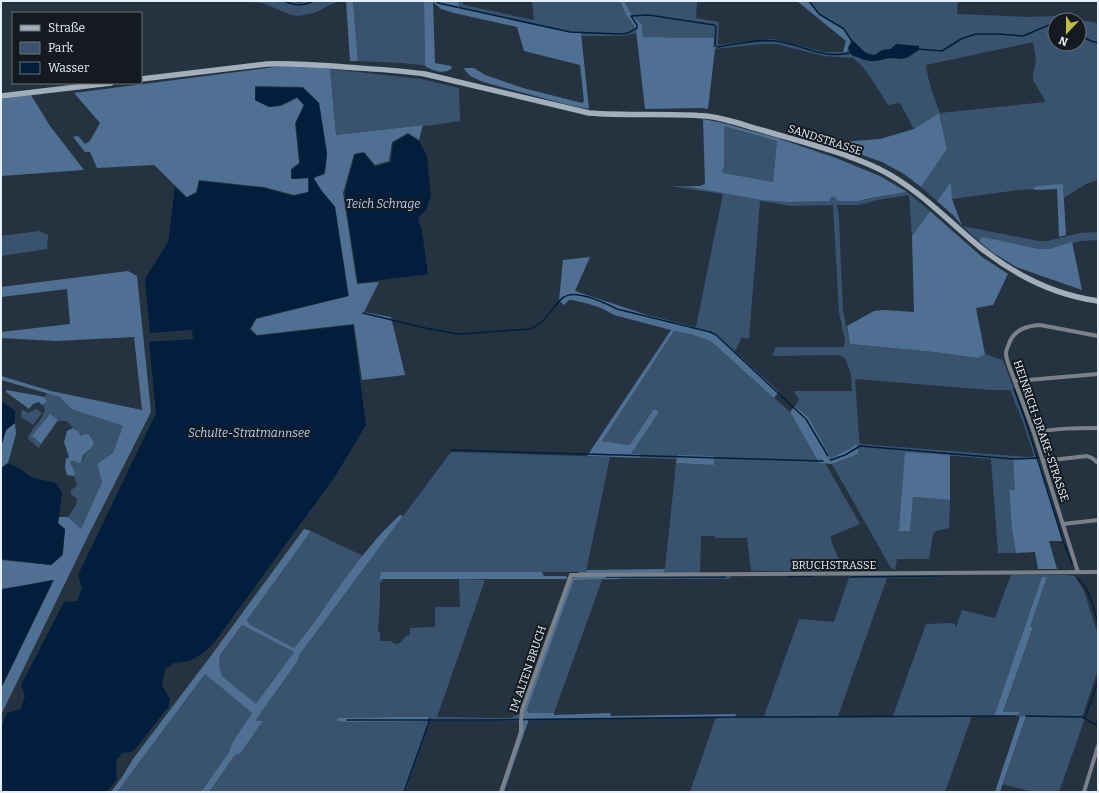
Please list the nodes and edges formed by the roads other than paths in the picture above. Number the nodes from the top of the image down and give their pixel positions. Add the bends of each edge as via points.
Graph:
1 (142, 79) edge
2 (103, 84) edge
3 (1, 96) edge
4 (1098, 300) edge
5 (1098, 336) edge
6 (1098, 374) edge
7 (1015, 381) junction
8 (1098, 428) edge
9 (1034, 433) junction
10 (1043, 460) junction
11 (1098, 463) edge
12 (1098, 520) edge
13 (1063, 524) junction
14 (1078, 572) junction
15 (1098, 572) edge
16 (571, 575) joint
17 (1098, 746) edge
18 (1096, 758) edge
19 (501, 792) edge
20 (1084, 792) edge

1 - 4 main road, SANDSTRASSE via 287,63 425,74 589,113 715,117 780,135 879,169 908,186 981,248 1014,271 1044,286
2 - 3 main road
5 - 7 street, HEINRICH-DRAKE-STRASSE via 1040,325 1022,328 1012,338 1006,352
6 - 7 street
7 - 9 street, HEINRICH-DRAKE-STRASSE
8 - 9 street
9 - 10 street, HEINRICH-DRAKE-STRASSE
10 - 11 street via 1087,456
10 - 13 street, HEINRICH-DRAKE-STRASSE
12 - 13 street
13 - 14 street, HEINRICH-DRAKE-STRASSE
14 - 15 street, BRUCHSTRASSE
14 - 16 street, BRUCHSTRASSE
16 - 19 street, IM ALTEN BRUCH via 525,702 521,732
17 - 18 street
18 - 20 street

